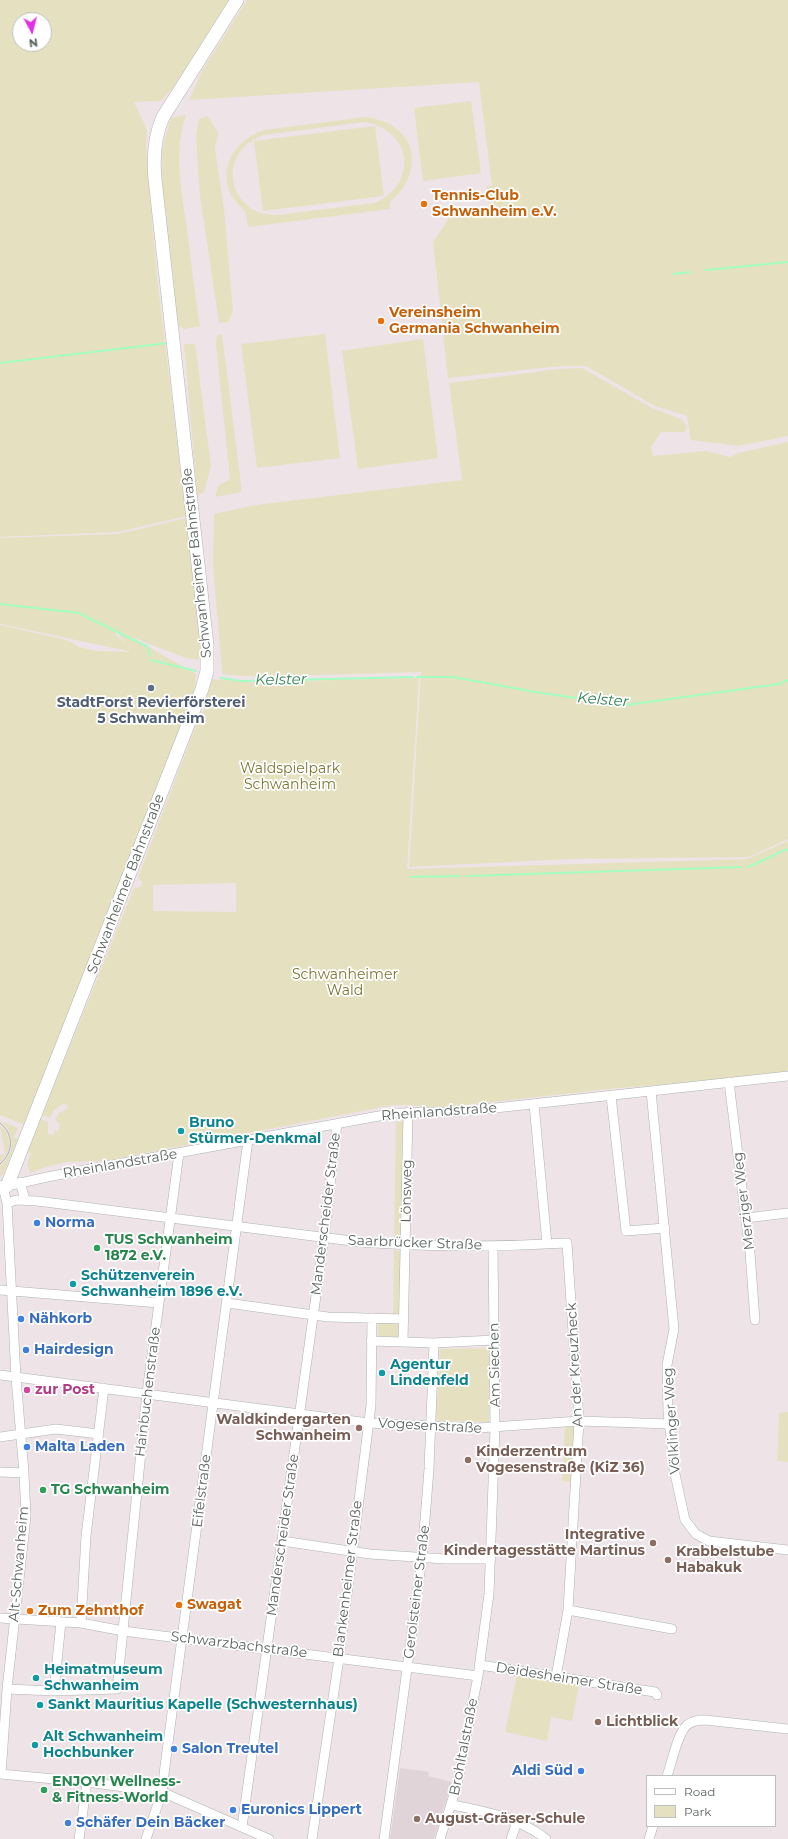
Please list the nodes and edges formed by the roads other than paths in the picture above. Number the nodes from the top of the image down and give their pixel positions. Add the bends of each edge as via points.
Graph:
1 (237, 0) edge
2 (788, 1076) edge
3 (729, 1082) junction
4 (651, 1091) junction
5 (611, 1096) junction
6 (534, 1104) junction
7 (408, 1112) junction
8 (337, 1124) junction
9 (248, 1140) junction
10 (179, 1153) junction
11 (20, 1182) junction
12 (3, 1187) edge
13 (25, 1200) junction
14 (7, 1203) junction
15 (788, 1213) edge
16 (169, 1218) junction
17 (746, 1218) junction
18 (237, 1227) junction
19 (665, 1228) junction
20 (324, 1238) junction
21 (568, 1243) joint
22 (547, 1244) junction
23 (406, 1245) junction
24 (493, 1246) junction
25 (0, 1290) edge
26 (12, 1290) junction
27 (159, 1303) junction
28 (227, 1303) junction
29 (313, 1315) junction
30 (372, 1318) junction
31 (404, 1319) junction
32 (755, 1320) dead end
33 (494, 1340) junction
34 (371, 1341) junction
35 (403, 1342) junction
36 (434, 1343) junction
37 (0, 1376) edge
38 (16, 1378) junction
39 (104, 1388) junction
40 (148, 1393) junction
41 (213, 1402) junction
42 (299, 1413) junction
43 (579, 1421) junction
44 (369, 1423) junction
45 (670, 1424) junction
46 (430, 1426) junction
47 (496, 1428) junction
48 (20, 1434) junction
49 (99, 1434) junction
50 (0, 1437) edge
51 (0, 1472) edge
52 (24, 1473) junction
53 (282, 1541) junction
54 (788, 1550) edge
55 (351, 1551) junction
56 (422, 1558) junction
57 (491, 1559) junction
58 (568, 1610) junction
59 (0, 1618) edge
60 (15, 1618) junction
61 (61, 1622) junction
62 (81, 1623) junction
63 (672, 1629) dead end
64 (123, 1631) junction
65 (183, 1638) junction
66 (267, 1649) junction
67 (339, 1658) junction
68 (480, 1665) junction
69 (408, 1667) junction
70 (478, 1676) junction
71 (556, 1677) junction
72 (54, 1691) junction
73 (5, 1693) edge
74 (657, 1694) dead end
75 (788, 1730) edge
76 (1, 1774) edge
77 (667, 1775) edge
78 (87, 1782) junction
79 (162, 1792) junction
80 (452, 1805) junction
81 (517, 1822) junction
82 (242, 1827) junction
83 (653, 1827) edge
84 (79, 1839) edge
85 (146, 1839) edge
86 (269, 1839) edge
87 (312, 1839) edge
88 (384, 1839) edge
89 (440, 1839) edge
90 (511, 1839) edge
91 (546, 1839) edge
92 (649, 1839) edge

1 - 12 street, Schwanheimer Bahnstraße via 163,117 154,149 156,187 207,645 206,676 184,739
2 - 3 street, Rheinlandstraße
3 - 4 street, Rheinlandstraße
3 - 17 street, Merziger Weg
4 - 5 street, Rheinlandstraße
4 - 19 street, Völklinger Weg
5 - 6 street, Rheinlandstraße
5 - 19 street via 626,1231
6 - 7 street, Rheinlandstraße via 449,1112
6 - 22 street
7 - 8 street, Rheinlandstraße
7 - 23 street, Lönsweg
8 - 9 street, Rheinlandstraße
8 - 20 street, Manderscheider Straße
9 - 10 street, Rheinlandstraße
9 - 18 street, Eifelstraße
10 - 11 street, Rheinlandstraße
10 - 16 street, Hainbuchenstraße
11 - 12 street, Rheinlandstraße
11 - 13 street
12 - 14 street, Alt-Schwanheim
13 - 14 street, Saarbrücker Straße
13 - 16 street, Saarbrücker Straße
14 - 26 street, Alt-Schwanheim
15 - 17 street
16 - 18 street, Saarbrücker Straße
16 - 27 street, Hainbuchenstraße
17 - 32 street, Merziger Weg
18 - 20 street, Saarbrücker Straße
18 - 28 street, Eifelstraße
19 - 45 street, Völklinger Weg via 674,1329 667,1365
20 - 23 street, Saarbrücker Straße
20 - 29 street, Manderscheider Straße
21 - 22 street, Saarbrücker Straße
21 - 43 street, An der Kreuzheck
22 - 24 street, Saarbrücker Straße
23 - 24 street, Saarbrücker Straße
23 - 31 street, Lönsweg
24 - 33 street, Am Siechen
25 - 26 street
26 - 27 street
26 - 38 street, Alt-Schwanheim
27 - 40 street, Hainbuchenstraße
28 - 29 street
28 - 41 street, Eifelstraße
29 - 30 street
29 - 42 street, Manderscheider Straße
30 - 31 street
30 - 34 street, Blankenheimer Straße
31 - 35 street, Lönsweg
33 - 36 street
33 - 47 street, Am Siechen
34 - 35 street
34 - 44 street, Blankenheimer Straße
35 - 36 street
36 - 46 street, Gerolsteiner Straße
37 - 38 street, Vogesenstraße
38 - 39 street, Vogesenstraße
38 - 48 street, Alt-Schwanheim
39 - 40 street, Vogesenstraße
39 - 49 street
40 - 41 street, Vogesenstraße
40 - 64 street, Hainbuchenstraße
41 - 42 street, Vogesenstraße
41 - 65 street, Eifelstraße
42 - 44 street, Vogesenstraße
42 - 53 street, Manderscheider Straße
43 - 45 street, Vogesenstraße
43 - 47 street, Vogesenstraße
43 - 58 street, An der Kreuzheck
44 - 46 street, Vogesenstraße
44 - 55 street, Blankenheimer Straße
45 - 54 street, Völklinger Weg via 680,1504 691,1529 714,1542
46 - 47 street, Vogesenstraße
46 - 56 street, Gerolsteiner Straße
47 - 57 street, Am Siechen
48 - 49 street via 56,1430
48 - 50 street
48 - 52 street, Alt-Schwanheim
49 - 62 street via 86,1536
51 - 52 street
52 - 60 street, Alt-Schwanheim via 26,1516
53 - 55 street
53 - 66 street, Manderscheider Straße
55 - 56 street
55 - 67 street, Blankenheimer Straße
56 - 57 street
56 - 69 street, Gerolsteiner Straße
57 - 68 street, Am Siechen
58 - 63 street
58 - 71 street, An der Kreuzheck
59 - 60 street, Schwarzbachstraße
60 - 61 street, Schwarzbachstraße
60 - 73 street, Alt-Schwanheim
61 - 62 street, Schwarzbachstraße
61 - 72 street
62 - 64 street, Schwarzbachstraße
64 - 65 street, Schwarzbachstraße
64 - 72 street, Hainbuchenstraße via 116,1689
65 - 66 street, Schwarzbachstraße
65 - 79 street, Eifelstraße
66 - 67 street, Schwarzbachstraße
66 - 82 street, Manderscheider Straße
67 - 69 street, Schwarzbachstraße
67 - 87 street, Blankenheimer Straße
68 - 70 street, Am Siechen
68 - 71 street, Deidesheimer Straße
69 - 70 street, Schwarzbachstraße
69 - 88 street, Gerolsteiner Straße
70 - 80 street, Brohltalstraße
71 - 74 street, Deidesheimer Straße
72 - 73 street
73 - 76 street, Alt-Schwanheim
75 - 77 street via 705,1720 693,1722 686,1726 680,1737
76 - 78 street
78 - 79 street
78 - 84 street
79 - 82 street
79 - 85 street, Eifelstraße
80 - 81 street
80 - 89 street, Brohltalstraße
81 - 90 street
81 - 91 street via 528,1826
82 - 86 street
83 - 92 street

